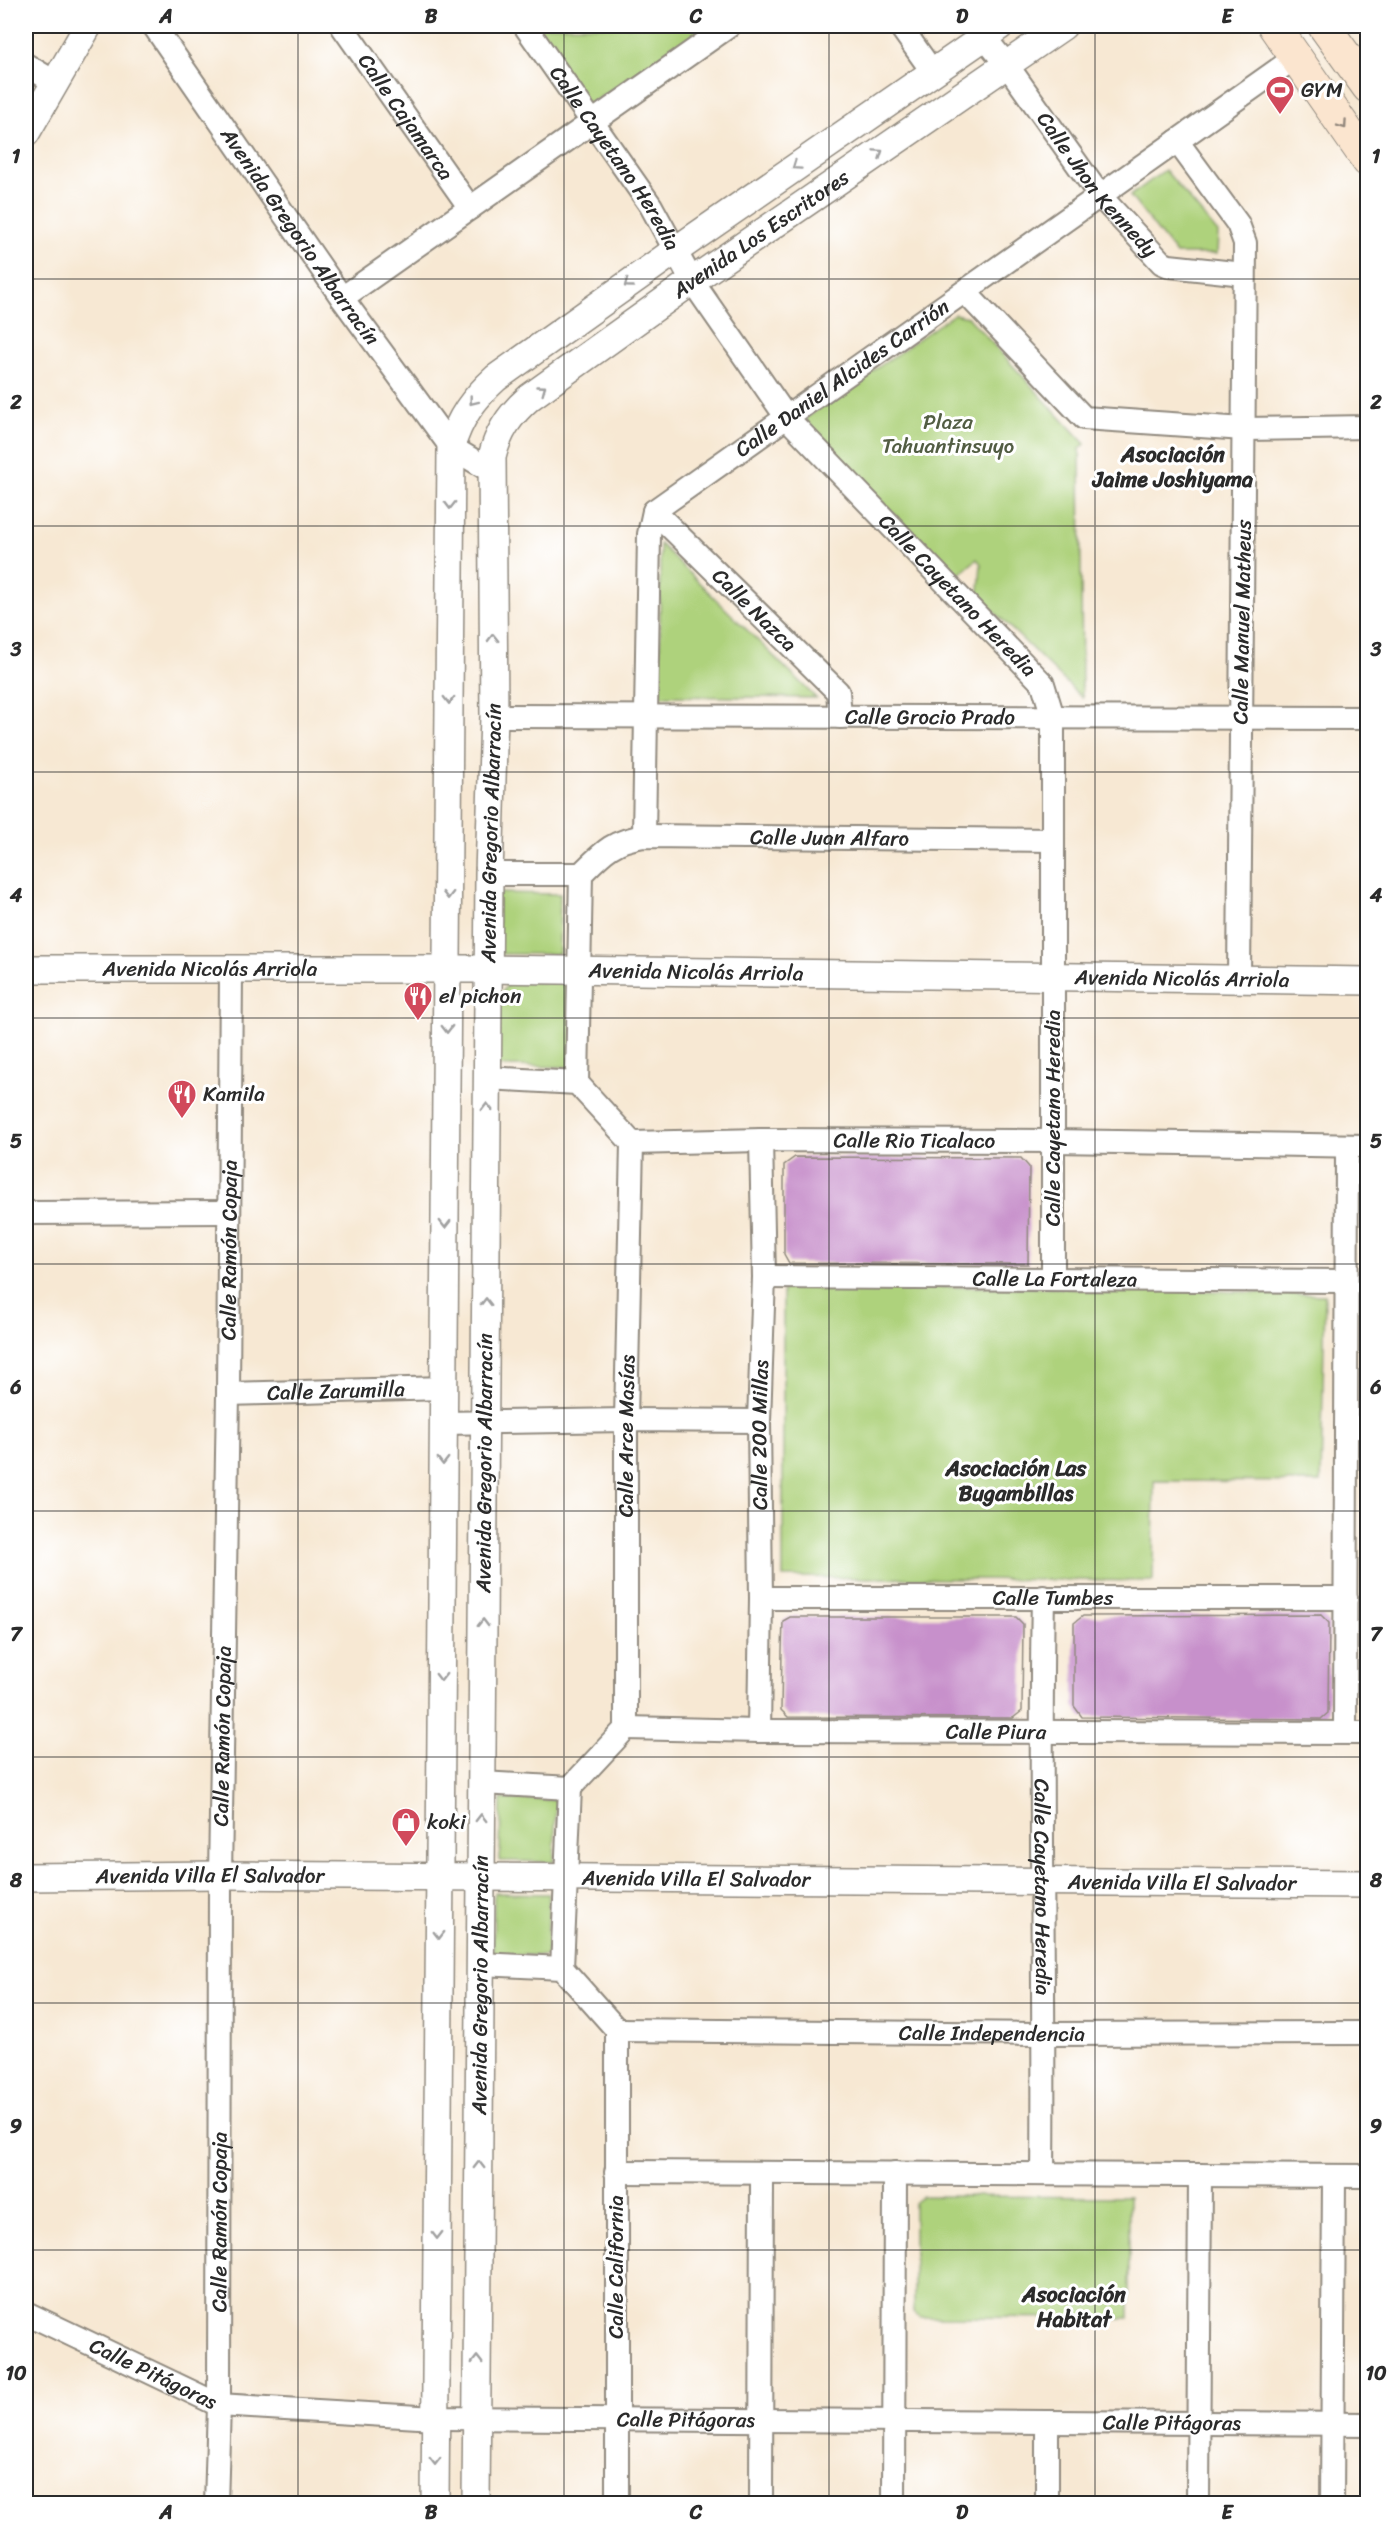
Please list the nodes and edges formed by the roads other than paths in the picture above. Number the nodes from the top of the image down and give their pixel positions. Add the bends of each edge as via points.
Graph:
1 (88, 26) edge
2 (156, 26) edge
3 (342, 26) edge
4 (525, 26) edge
5 (729, 26) edge
6 (900, 26) edge
7 (1063, 26) edge
8 (1274, 26) edge
9 (1324, 26) edge
10 (992, 31) edge
11 (1296, 57) junction
12 (26, 65) edge
13 (1007, 65) junction
14 (932, 70) junction
15 (56, 83) junction
16 (1368, 87) edge
17 (592, 121) junction
18 (26, 133) edge
19 (1177, 141) junction
20 (1368, 161) edge
21 (1100, 196) junction
22 (470, 208) junction
23 (676, 250) junction
24 (1244, 274) junction
25 (692, 281) junction
26 (965, 292) junction
27 (342, 298) junction
28 (787, 418) junction
29 (1368, 427) edge
30 (1244, 429) junction
31 (451, 447) junction
32 (491, 471) junction
33 (654, 511) junction
34 (494, 716) junction
35 (646, 716) junction
36 (840, 717) junction
37 (1053, 717) junction
38 (1240, 718) junction
39 (1368, 718) edge
40 (644, 836) junction
41 (1053, 840) junction
42 (489, 874) junction
43 (581, 874) junction
44 (26, 969) edge
45 (488, 969) junction
46 (231, 970) junction
47 (447, 970) junction
48 (578, 970) junction
49 (1053, 977) junction
50 (1239, 979) junction
51 (1368, 981) edge
52 (488, 1078) junction
53 (577, 1083) junction
54 (761, 1140) junction
55 (1053, 1141) junction
56 (632, 1143) junction
57 (1357, 1146) edge
58 (228, 1212) junction
59 (26, 1213) edge
60 (764, 1277) junction
61 (1053, 1279) junction
62 (1347, 1281) junction
63 (444, 1388) junction
64 (228, 1394) junction
65 (626, 1420) junction
66 (759, 1421) junction
67 (485, 1422) junction
68 (443, 1423) junction
69 (1357, 1427) edge
70 (1043, 1597) junction
71 (1346, 1598) junction
72 (761, 1599) junction
73 (626, 1728) junction
74 (759, 1731) junction
75 (1040, 1732) junction
76 (1356, 1732) edge
77 (482, 1784) junction
78 (570, 1788) junction
79 (220, 1875) junction
80 (26, 1877) edge
81 (440, 1877) junction
82 (481, 1877) junction
83 (565, 1878) junction
84 (1041, 1881) junction
85 (1368, 1884) edge
86 (480, 1964) junction
87 (562, 1968) junction
88 (617, 2030) junction
89 (1368, 2033) edge
90 (1045, 2034) junction
91 (616, 2172) junction
92 (762, 2172) junction
93 (896, 2173) junction
94 (1043, 2174) junction
95 (1200, 2175) junction
96 (1334, 2176) junction
97 (1368, 2176) edge
98 (26, 2313) edge
99 (219, 2405) junction
100 (435, 2418) junction
101 (477, 2419) junction
102 (615, 2420) junction
103 (761, 2421) junction
104 (894, 2421) junction
105 (1047, 2422) junction
106 (1199, 2423) junction
107 (1332, 2424) junction
108 (1368, 2424) edge
109 (216, 2504) edge
110 (435, 2504) edge
111 (476, 2504) edge
112 (617, 2504) edge
113 (760, 2504) edge
114 (894, 2504) edge
115 (1047, 2504) edge
116 (1198, 2504) edge
117 (1332, 2504) edge

1 - 15 street
2 - 27 street, Avenida Gregorio Albarracín
3 - 22 street, Calle Cajamarca
4 - 17 street, Calle Cayetano Heredia
5 - 17 street
6 - 14 street
7 - 13 street, Avenida Los Escritores
8 - 11 main road
9 - 16 main road
10 - 13 street, Calle Jhon Kennedy
10 - 14 street, Avenida Los Escritores
11 - 19 street, Calle Daniel Alcides Carrión
11 -> 20 main road
12 - 15 street
13 - 21 street, Calle Jhon Kennedy
25 -> 13 street, Avenida Los Escritores
14 -> 23 street, Avenida Los Escritores
15 - 18 street
17 - 22 street
17 - 23 street, Calle Cayetano Heredia via 651,206
19 - 21 street, Calle Daniel Alcides Carrión
19 - 24 street, Calle Manuel Matheus via 1243,234
21 - 24 street, Calle Jhon Kennedy via 1162,263
21 - 26 street, Calle Daniel Alcides Carrión
22 - 27 street
23 - 25 street, Calle Cayetano Heredia
23 -> 31 street, Avenida Los Escritores via 490,384 463,416
24 - 30 street, Calle Manuel Matheus
25 - 28 street, Calle Cayetano Heredia
32 -> 25 street, Avenida Los Escritores via 498,437 519,407
26 - 28 street, Calle Daniel Alcides Carrión
26 - 30 street via 1084,418
27 - 31 street, Avenida Gregorio Albarracín
28 - 33 street, Calle Daniel Alcides Carrión
28 - 37 street, Calle Cayetano Heredia via 1043,684
29 - 30 street
30 - 38 street, Calle Manuel Matheus
31 - 32 street, Avenida Gregorio Albarracín
31 -> 47 street, Avenida Gregorio Albarracín
34 -> 32 street, Avenida Gregorio Albarracín
33 - 35 street via 649,534
33 - 36 street, Calle Nazca via 838,692
34 - 35 street, Calle Grocio Prado
34 - 42 street, Avenida Gregorio Albarracín
35 - 36 street, Calle Grocio Prado
35 - 40 street
36 - 37 street, Calle Grocio Prado
37 - 38 street, Calle Grocio Prado
37 - 41 street, Calle Cayetano Heredia
38 - 39 street, Calle Grocio Prado
38 - 50 street, Calle Manuel Matheus
40 - 41 street, Calle Juan Alfaro
40 - 43 street, Calle Juan Alfaro via 624,839 607,848
41 - 49 street, Calle Cayetano Heredia
42 - 43 street
42 - 45 street, Avenida Gregorio Albarracín
43 - 48 street
44 - 46 street, Avenida Nicolás Arriola
45 - 47 street, Avenida Nicolás Arriola
45 - 48 street, Avenida Nicolás Arriola
45 - 52 street, Avenida Gregorio Albarracín
46 - 47 street, Avenida Nicolás Arriola
46 - 58 street, Calle Ramón Copaja
47 -> 63 street, Avenida Gregorio Albarracín
48 - 49 street, Avenida Nicolás Arriola
48 - 53 street
49 - 50 street, Avenida Nicolás Arriola
49 - 55 street, Calle Cayetano Heredia
50 - 51 street, Avenida Nicolás Arriola
52 - 53 street
67 -> 52 street, Avenida Gregorio Albarracín
53 - 56 street
54 - 55 street, Calle Rio Ticalaco
54 - 56 street, Calle Rio Ticalaco
54 - 60 street, Calle 200 Millas
55 - 57 street, Calle Rio Ticalaco
55 - 61 street, Calle Cayetano Heredia
56 - 65 street, Calle Arce Masías
57 - 62 street
58 - 59 street
58 - 64 street, Calle Ramón Copaja
60 - 61 street, Calle La Fortaleza
60 - 66 street, Calle 200 Millas
61 - 62 street, Calle La Fortaleza
62 - 69 street
63 - 64 street, Calle Zarumilla
63 - 68 street, Avenida Gregorio Albarracín
64 - 79 street, Calle Ramón Copaja
65 - 66 street
65 - 67 street
65 - 73 street, Calle Arce Masías
66 - 72 street, Calle 200 Millas
67 - 68 street
77 -> 67 street, Avenida Gregorio Albarracín
68 -> 81 street, Avenida Gregorio Albarracín
69 - 71 street
70 - 71 street, Calle Tumbes
70 - 72 street, Calle Tumbes
70 - 75 street, Calle Cayetano Heredia
71 - 76 street
72 - 74 street, Calle 200 Millas
73 - 74 street, Calle Piura
73 - 78 street
74 - 75 street, Calle Piura
75 - 76 street, Calle Piura
75 - 84 street, Calle Cayetano Heredia
77 - 78 street
82 -> 77 street, Avenida Gregorio Albarracín
78 - 83 street
79 - 80 street, Avenida Villa El Salvador
79 - 81 street, Avenida Villa El Salvador
79 - 99 street, Calle Ramón Copaja
81 - 82 street, Avenida Villa El Salvador
81 -> 100 street, Avenida Gregorio Albarracín
82 - 83 street, Avenida Villa El Salvador
82 - 86 street, Avenida Gregorio Albarracín
83 - 84 street, Avenida Villa El Salvador
83 - 87 street
84 - 85 street, Avenida Villa El Salvador
84 - 90 street, Calle Cayetano Heredia
86 - 87 street
101 -> 86 street, Avenida Gregorio Albarracín
87 - 88 street
88 - 90 street, Calle Independencia
88 - 91 street, Calle California
89 - 90 street, Calle Independencia
90 - 94 street, Calle Cayetano Heredia
91 - 92 street
91 - 102 street, Calle California
92 - 93 street
92 - 103 street
93 - 94 street
93 - 104 street
94 - 95 street
95 - 96 street
95 - 106 street
96 - 97 street
96 - 107 street
98 - 99 street, Calle Pitágoras
99 - 100 street, Calle Pitágoras
99 - 109 street, Calle Ramón Copaja
100 - 101 street, Calle Pitágoras
100 -> 110 street, Avenida Gregorio Albarracín
101 - 102 street, Calle Pitágoras
101 - 111 street, Avenida Gregorio Albarracín
102 - 103 street, Calle Pitágoras
102 - 112 street, Calle California
103 - 104 street, Calle Pitágoras
103 - 113 street
104 - 105 street, Calle Pitágoras
104 - 114 street
105 - 106 street, Calle Pitágoras
105 - 115 street
106 - 107 street, Calle Pitágoras
106 - 116 street
107 - 108 street, Calle Pitágoras
107 - 117 street

